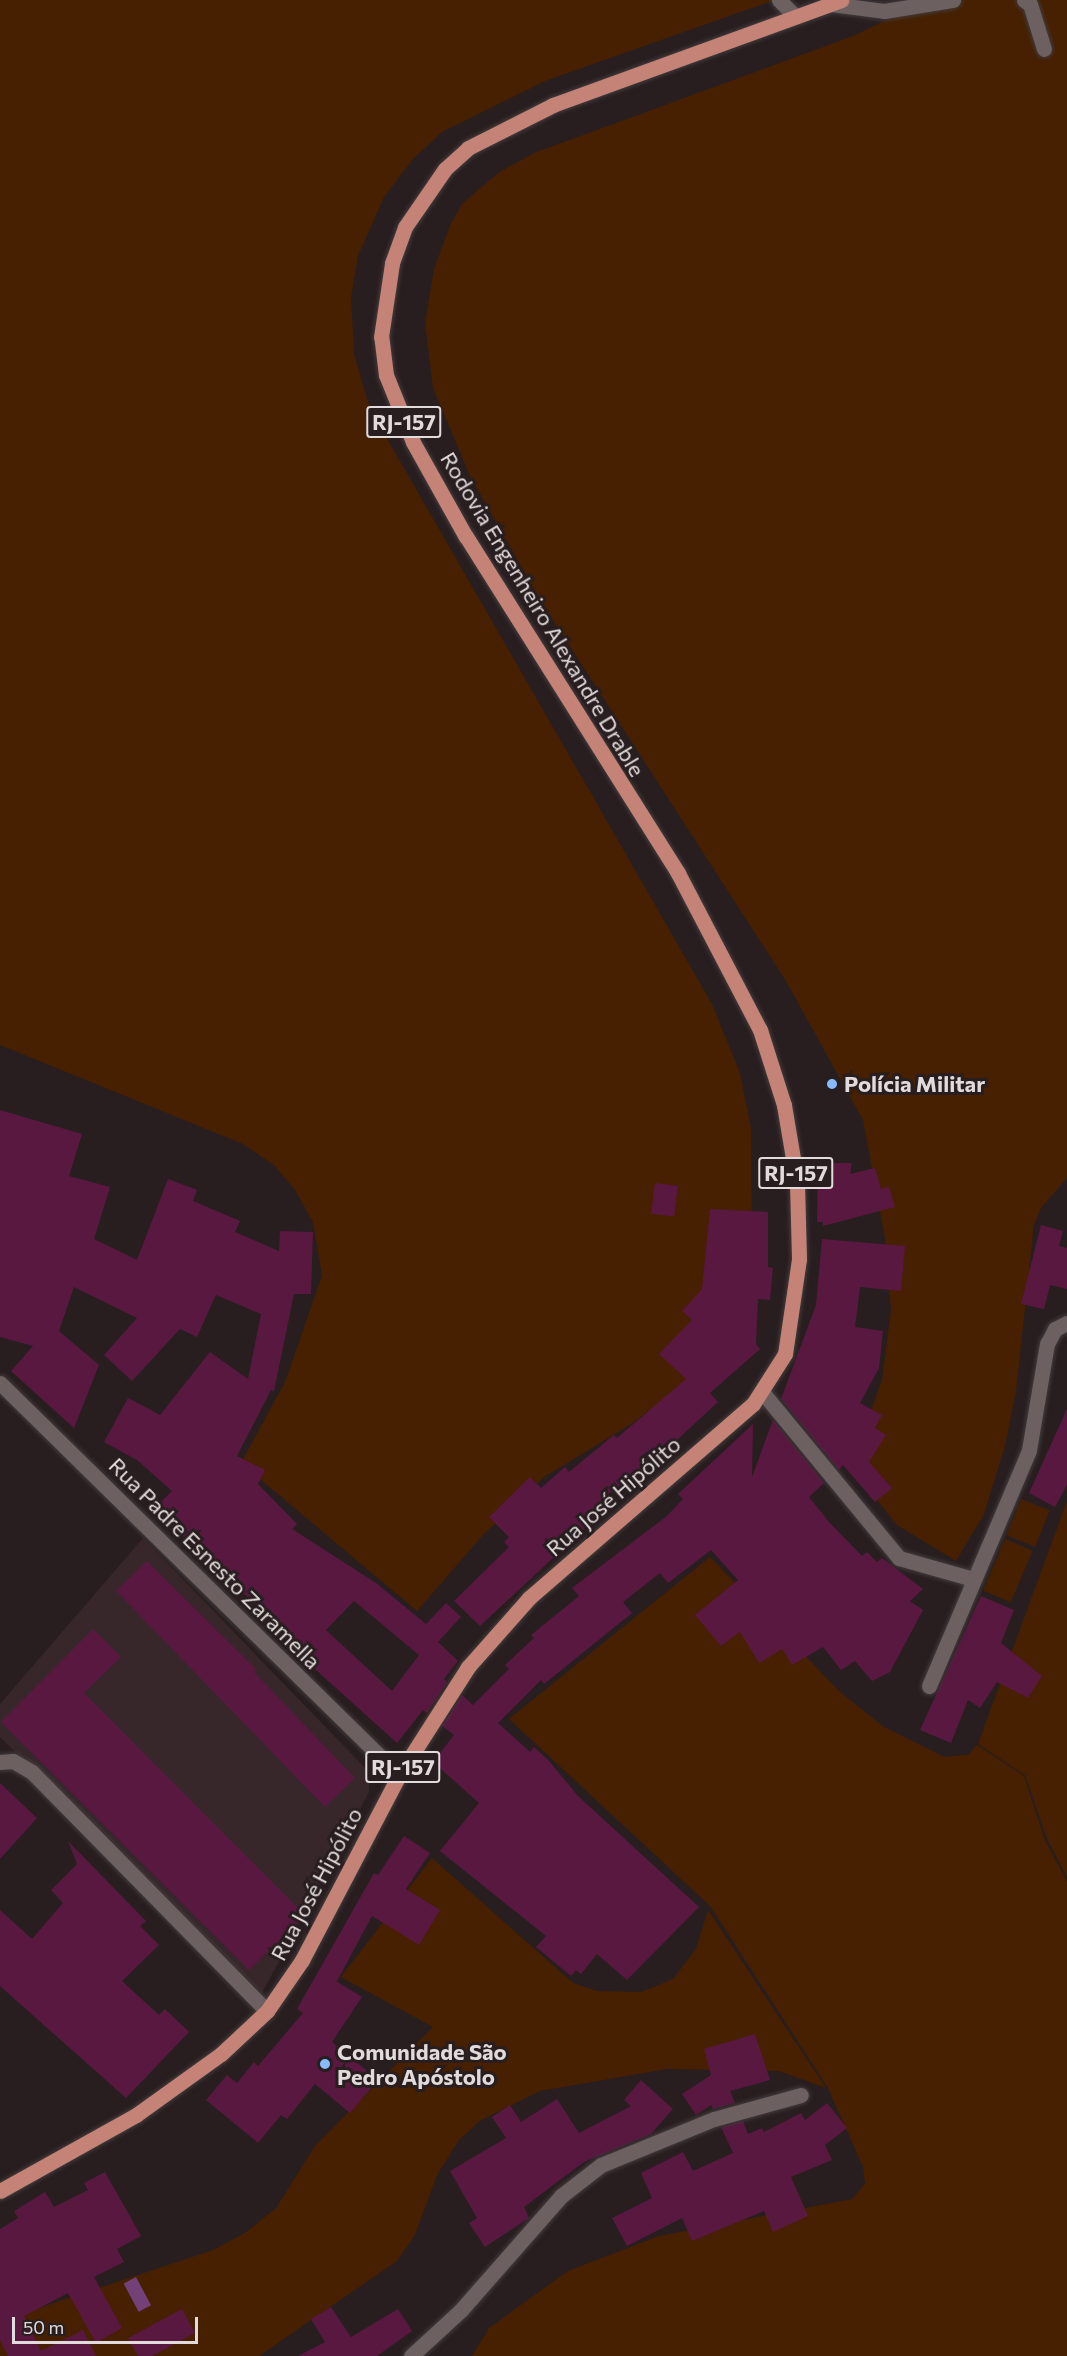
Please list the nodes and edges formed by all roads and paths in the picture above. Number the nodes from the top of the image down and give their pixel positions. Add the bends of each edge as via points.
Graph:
1 (779, 0) edge
2 (953, 0) edge
3 (1030, 1) edge
4 (837, 2) edge
5 (795, 16) junction
6 (1044, 49) dead end
7 (793, 1320) joint
8 (1067, 1323) edge
9 (0, 1383) edge
10 (763, 1393) junction
11 (973, 1579) junction
12 (928, 1686) dead end
13 (0, 1762) edge
14 (399, 1775) junction
15 (267, 2010) junction
16 (801, 2095) dead end
17 (0, 2191) edge
18 (411, 2356) edge

1 - 5 street
2 - 4 street via 884,11
3 - 6 street
4 - 5 main road, Rodovia Engenheiro Alexandre Drable / RJ-157
5 - 7 main road, Rodovia Engenheiro Alexandre Drable / RJ-157 via 553,105 468,148 445,169 405,227 392,263 381,338 386,375 413,442 466,537 678,873 760,1030 795,1157 800,1223
7 - 10 main road, Rua José Hipólito / RJ-157 via 785,1354
8 - 11 street via 1055,1329 1047,1344 1029,1450
9 - 14 street, Rua Padre Esnesto Zaramella
10 - 11 street via 805,1438 899,1558
10 - 14 main road, Rua José Hipólito / RJ-157 via 529,1598 468,1667
11 - 12 street
13 - 15 street via 20,1764 32,1772
14 - 15 main road, Rua José Hipólito / RJ-157 via 324,1923
15 - 17 main road, Rua José Hipólito / RJ-157 via 221,2054 136,2115
16 - 18 street via 714,2120 601,2165 561,2196 461,2310

